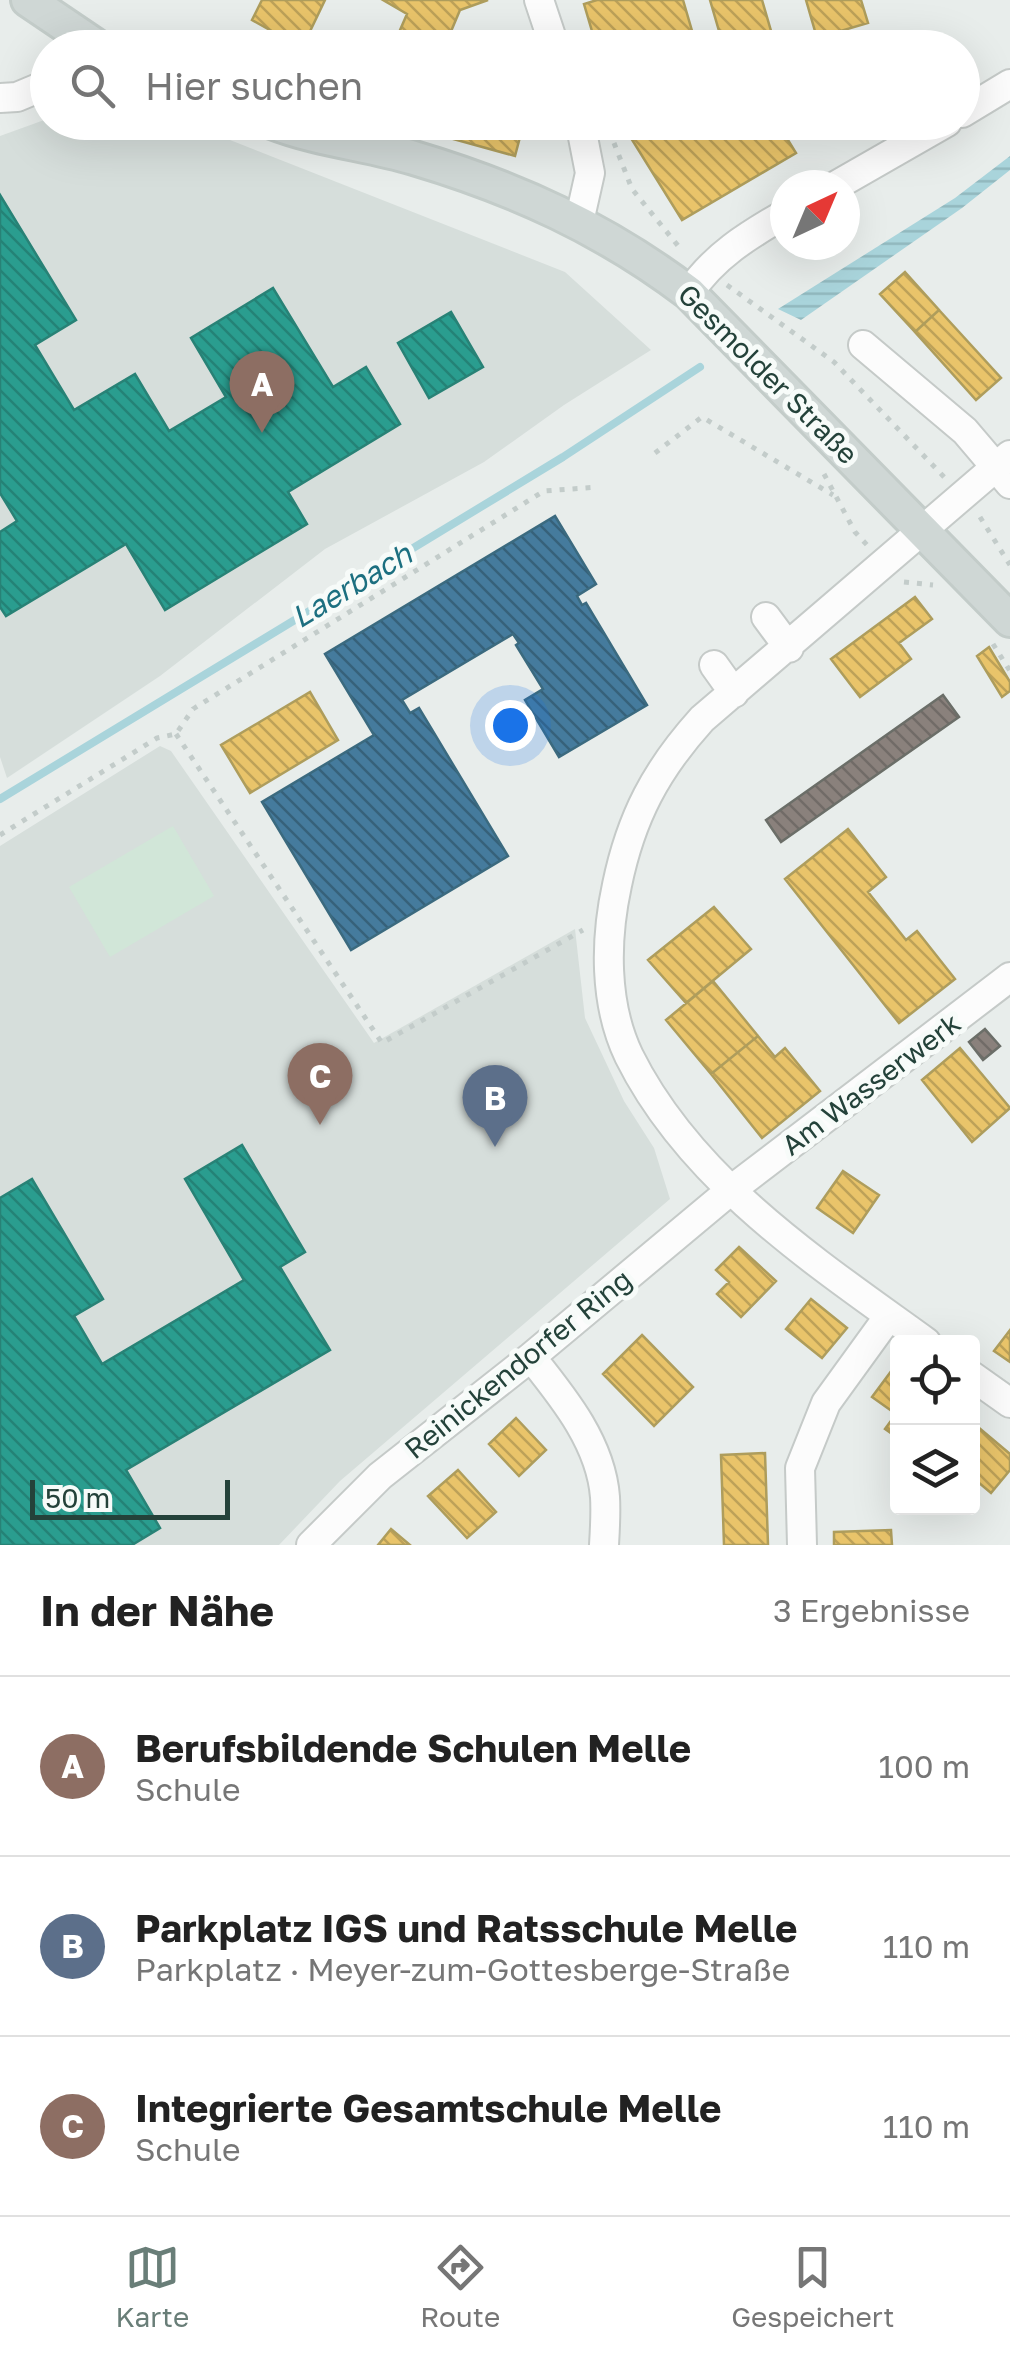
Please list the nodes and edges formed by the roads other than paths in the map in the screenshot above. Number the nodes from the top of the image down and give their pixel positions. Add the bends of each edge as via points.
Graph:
1 (28, 0) edge
2 (539, 0) edge
3 (73, 30) edge
4 (549, 30) edge
5 (1010, 84) edge
6 (30, 91) edge
7 (0, 98) edge
8 (980, 102) edge
9 (336, 140) edge
10 (583, 140) edge
11 (916, 140) edge
12 (860, 172) edge
13 (579, 222) junction
14 (770, 222) edge
15 (698, 281) junction
16 (863, 345) dead end
17 (1005, 469) edge
18 (922, 528) junction
19 (766, 617) dead end
20 (1010, 620) edge
21 (789, 648) junction
22 (714, 665) dead end
23 (734, 693) junction
24 (1008, 982) edge
25 (731, 1190) junction
26 (889, 1316) junction
27 (916, 1335) edge
28 (531, 1357) junction
29 (980, 1382) edge
30 (1010, 1403) edge
31 (311, 1545) edge
32 (604, 1545) edge
33 (802, 1545) edge

1 - 3 main road
2 - 4 street
5 - 8 street
6 - 7 street
9 - 13 main road, Gesmolder Straße via 485,180
10 - 13 street via 590,174
11 - 12 street
13 - 15 main road, Gesmolder Straße
14 - 15 street via 744,237
15 - 18 main road, Gesmolder Straße
16 - 17 street
17 - 18 street
18 - 20 main road, Gesmolder Straße
18 - 21 street
19 - 21 street
21 - 23 street
22 - 23 street
23 - 25 street via 674,750 644,798 624,850 608,962 628,1053 681,1134
24 - 25 street, Am Wasserwerk
25 - 26 street
25 - 28 street, Reinickendorfer Ring
26 - 27 street
26 - 33 street via 826,1404 800,1468
28 - 31 street, Reinickendorfer Ring via 380,1476
28 - 32 street via 590,1442 605,1494
29 - 30 street

